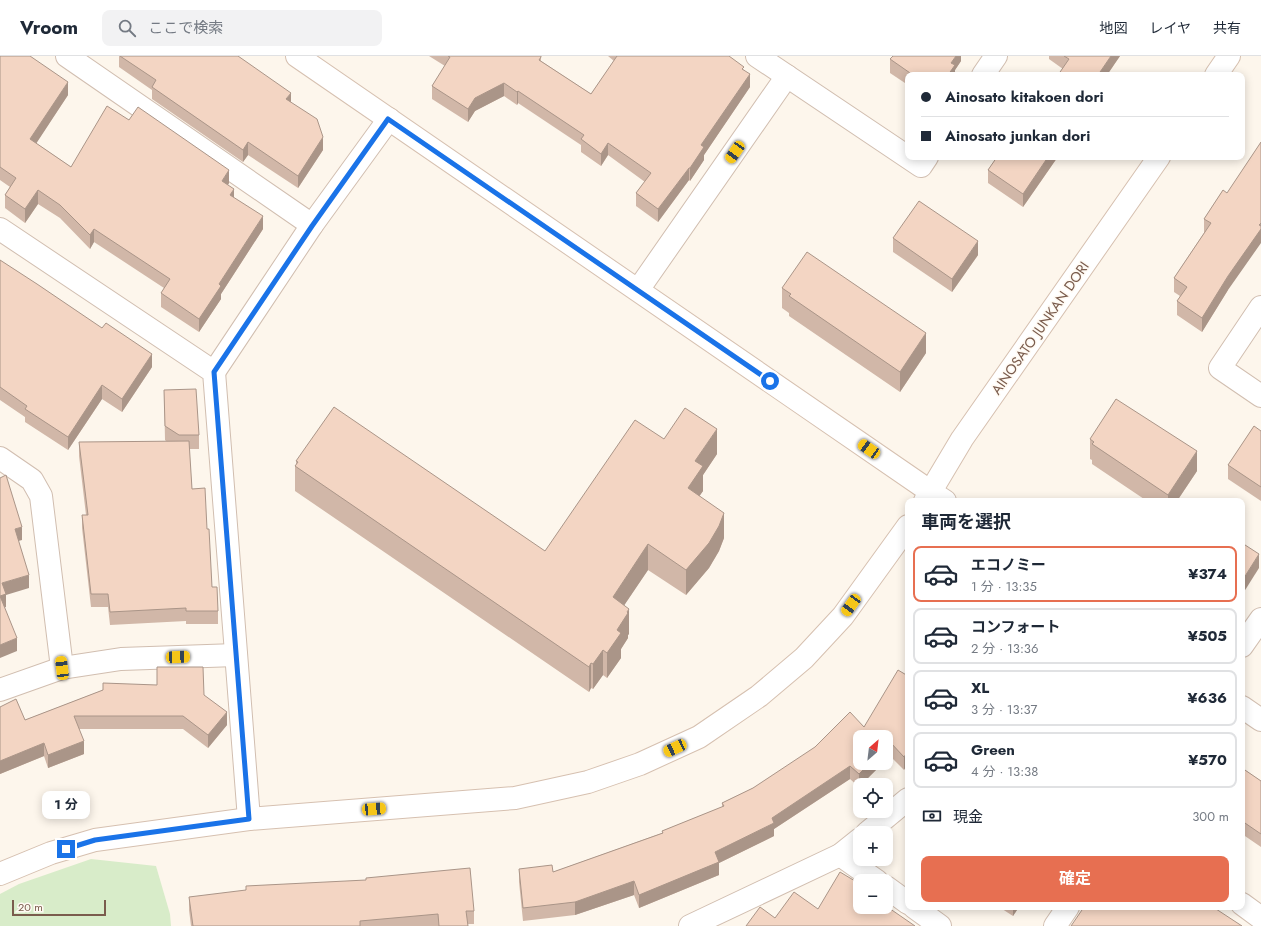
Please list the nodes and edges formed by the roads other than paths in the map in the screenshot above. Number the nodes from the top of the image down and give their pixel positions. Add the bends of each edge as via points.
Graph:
1 (67, 56) edge
2 (297, 56) edge
3 (758, 56) edge
4 (996, 56) edge
5 (1229, 56) edge
6 (985, 72) edge
7 (1218, 72) edge
8 (787, 76) junction
9 (388, 119) junction
10 (905, 155) edge
11 (912, 160) edge
12 (925, 160) edge
13 (1157, 160) edge
14 (312, 226) junction
15 (0, 229) edge
16 (638, 290) junction
17 (1261, 307) edge
18 (214, 372) junction
19 (1261, 396) edge
20 (0, 458) edge
21 (934, 498) edge
22 (905, 530) edge
23 (1261, 619) edge
24 (1245, 642) edge
25 (236, 655) junction
26 (62, 668) junction
27 (0, 690) edge
28 (1245, 709) edge
29 (1261, 720) edge
30 (905, 801) edge
31 (249, 819) junction
32 (875, 826) edge
33 (853, 844) edge
34 (840, 855) junction
35 (0, 874) edge
36 (867, 874) edge
37 (893, 892) edge
38 (905, 901) edge
39 (1245, 906) edge
40 (918, 910) edge
41 (1066, 910) edge
42 (1261, 918) edge
43 (690, 926) edge
44 (940, 926) edge
45 (1055, 926) edge

1 - 14 street
2 - 9 street
3 - 8 street
4 - 6 street
5 - 7 street
8 - 10 street
8 - 16 street
9 - 14 street
9 - 16 street
11 - 12 street via 921,166
13 - 21 street, AINOSATO JUNKAN DORI via 962,439
14 - 18 street
15 - 18 street
16 - 21 street
17 - 19 street via 1220,368
18 - 25 street
20 - 26 street via 32,480 41,496
22 - 31 street via 843,616 804,658 759,696 698,737 640,764 588,782 515,798
23 - 24 street
25 - 26 street via 120,659
25 - 31 street
26 - 27 street
28 - 29 street
30 - 32 street
31 - 35 street via 95,840
33 - 34 street
34 - 36 street
34 - 43 street
37 - 38 street
39 - 42 street
40 - 44 street
41 - 45 street

